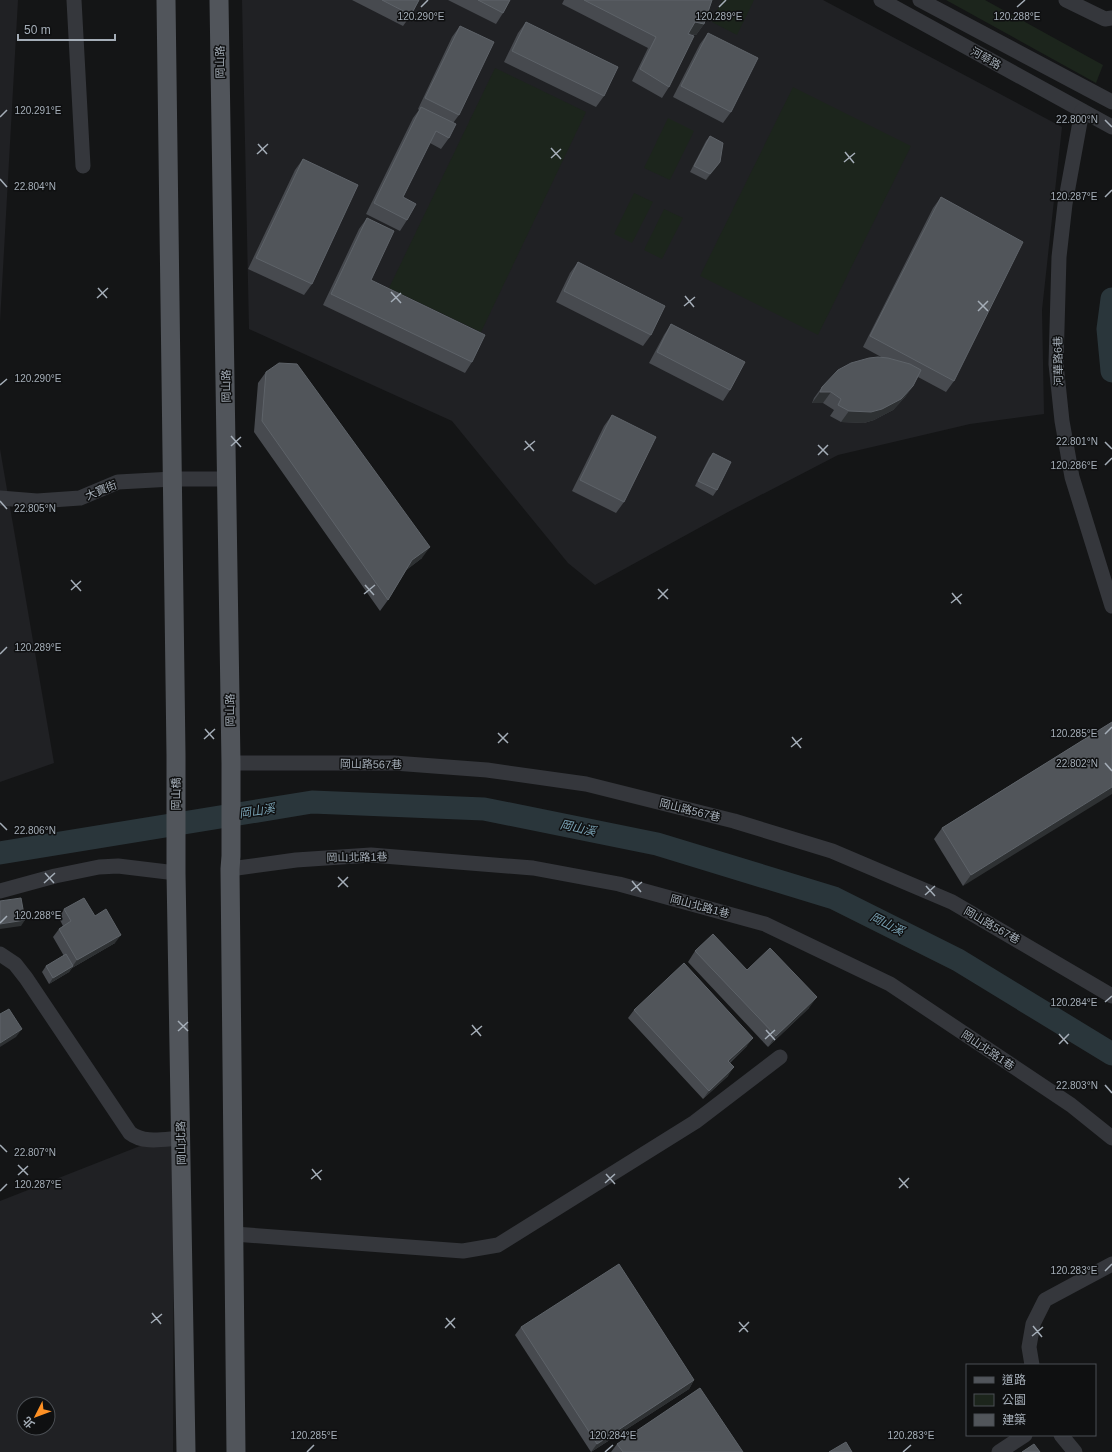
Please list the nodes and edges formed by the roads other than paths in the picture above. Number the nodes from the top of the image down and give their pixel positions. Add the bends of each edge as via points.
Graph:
1 (74, 0) edge
2 (166, 0) edge
3 (219, 0) edge
4 (881, 0) edge
5 (920, 0) edge
6 (1066, 0) edge
7 (1112, 18) edge
8 (1106, 98) edge
9 (1087, 114) junction
10 (1112, 128) edge
11 (83, 166) dead end
12 (227, 478) junction
13 (173, 479) junction
14 (0, 498) edge
15 (1112, 606) edge
16 (231, 768) junction
17 (176, 834) joint
18 (230, 862) junction
19 (176, 873) junction
20 (0, 891) edge
21 (0, 954) edge
22 (1112, 996) edge
23 (780, 1058) dead end
24 (180, 1138) junction
25 (1112, 1138) edge
26 (234, 1234) junction
27 (1112, 1264) edge
28 (1032, 1364) edge
29 (1023, 1436) edge
30 (1062, 1436) edge
31 (186, 1452) edge
32 (236, 1452) edge
33 (999, 1452) edge
34 (1075, 1452) edge

1 - 11 street
2 - 13 main road
3 - 12 main road, 岡山路
4 - 9 street, 河華路
5 - 8 street, 河華路
6 - 7 street via 1105,19
9 - 10 street, 河華路
9 - 15 street, 河華路6巷 via 1065,204 1059,257 1056,364 1072,478
12 - 13 street, 大寶街
12 - 16 main road, 岡山路
13 - 14 street, 大寶街 via 118,482 80,498 37,501
13 - 17 main road, 岡山橋
16 - 18 main road
16 - 22 street, 岡山路567巷 via 394,763 487,770 586,784 734,821 832,851 952,902
17 - 19 main road, 岡山北路
18 - 25 street, 岡山北路1巷 via 371,855 533,868 619,884 765,924 890,984 1071,1106
18 - 26 main road
19 - 20 street via 118,866 99,867
19 - 24 main road, 岡山北路
21 - 24 street via 15,964 26,978 130,1133 144,1140
23 - 26 street via 695,1122 498,1244 463,1251
24 - 31 main road, 岡山北路
26 - 32 main road
27 - 28 street via 1045,1300 1033,1324 1029,1347
29 - 33 street
30 - 34 street

